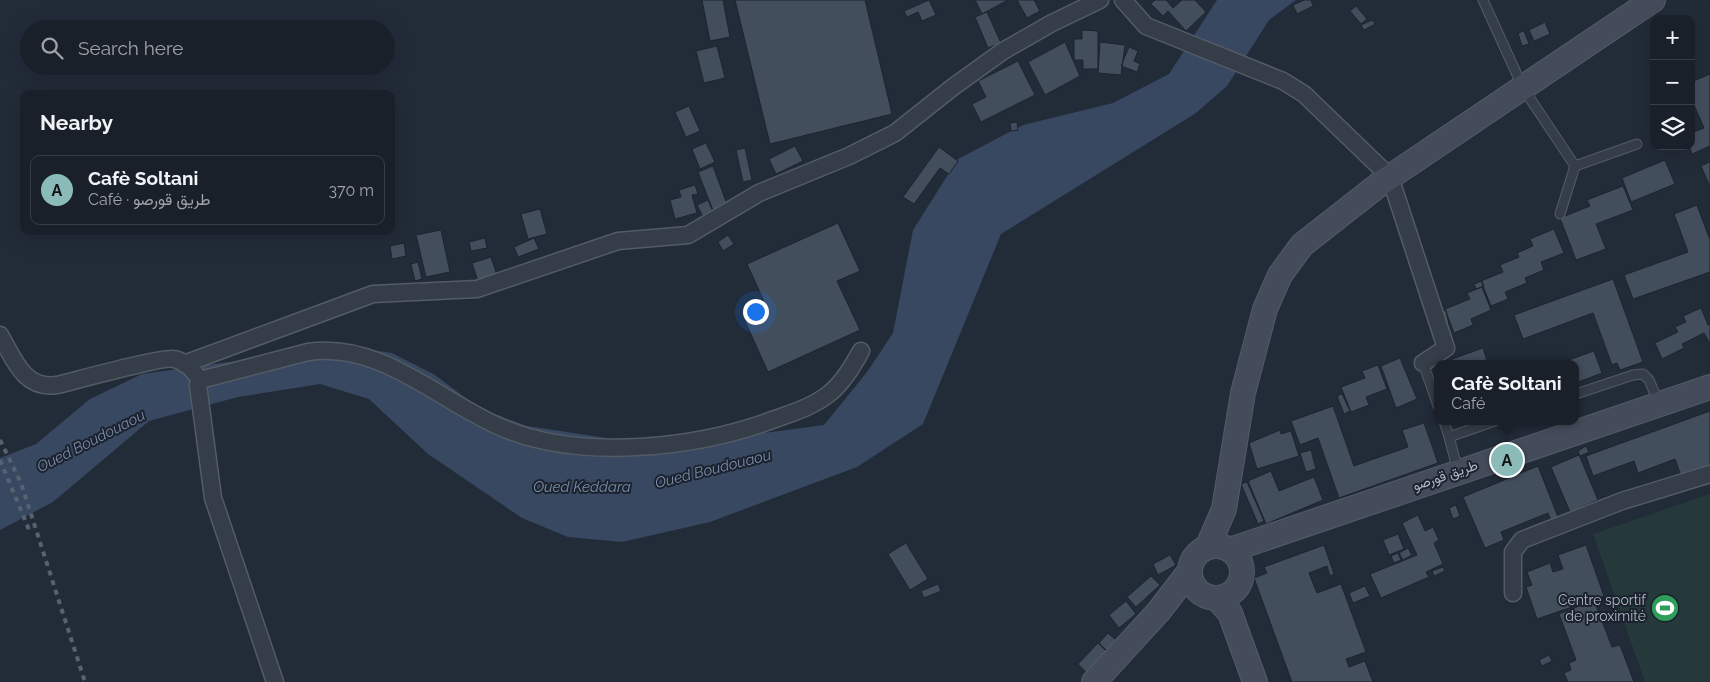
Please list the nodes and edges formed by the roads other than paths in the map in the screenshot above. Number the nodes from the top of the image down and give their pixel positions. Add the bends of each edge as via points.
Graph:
1 (1100, 0) edge
2 (1123, 0) edge
3 (1483, 0) edge
4 (1653, 0) edge
5 (1523, 88) junction
6 (1638, 144) dead end
7 (1575, 166) junction
8 (1390, 177) junction
9 (1560, 214) dead end
10 (0, 335) edge
11 (861, 351) dead end
12 (1423, 363) joint
13 (184, 364) junction
14 (199, 383) junction
15 (1710, 387) edge
16 (1579, 393) edge
17 (1434, 395) edge
18 (1660, 403) junction
19 (1445, 425) edge
20 (1484, 425) edge
21 (1449, 437) junction
22 (1458, 471) junction
23 (1710, 474) edge
24 (1227, 553) junction
25 (1189, 572) junction
26 (1513, 593) dead end
27 (1218, 594) junction
28 (1159, 611) junction
29 (275, 682) edge
30 (1094, 682) edge
31 (1255, 682) edge

1 - 13 street via 1003,51 895,133 759,193 688,235 618,241 477,289 373,294
2 - 8 street via 1146,26 1283,81 1304,94
3 - 5 lane
4 - 5 main road
5 - 7 lane
5 - 8 main road
6 - 7 lane
7 - 9 lane
8 - 12 street via 1446,348
8 - 24 main road via 1302,245 1280,275 1266,309 1243,393 1228,481 1232,522
10 - 13 street via 24,376 39,385 57,385 168,358
11 - 14 street via 847,376 807,407 722,436 621,448 574,447 513,432 375,360 349,351 308,352
12 - 17 lane
13 - 14 street
14 - 29 street via 213,498
15 - 18 main road, طريق قورصو
16 - 18 lane via 1643,374
18 - 22 main road, طريق قورصو
19 - 21 lane
20 - 21 lane
21 - 22 lane
22 - 24 main road, طريق قورصو via 1318,518
23 - 26 street via 1622,502 1522,540 1513,552
24 - 25 main road via 1195,555
24 - 27 main road via 1241,579
25 - 27 main road via 1190,580
25 - 28 main road
27 - 28 main road via 1186,597
27 - 31 main road via 1234,621
28 - 30 main road

